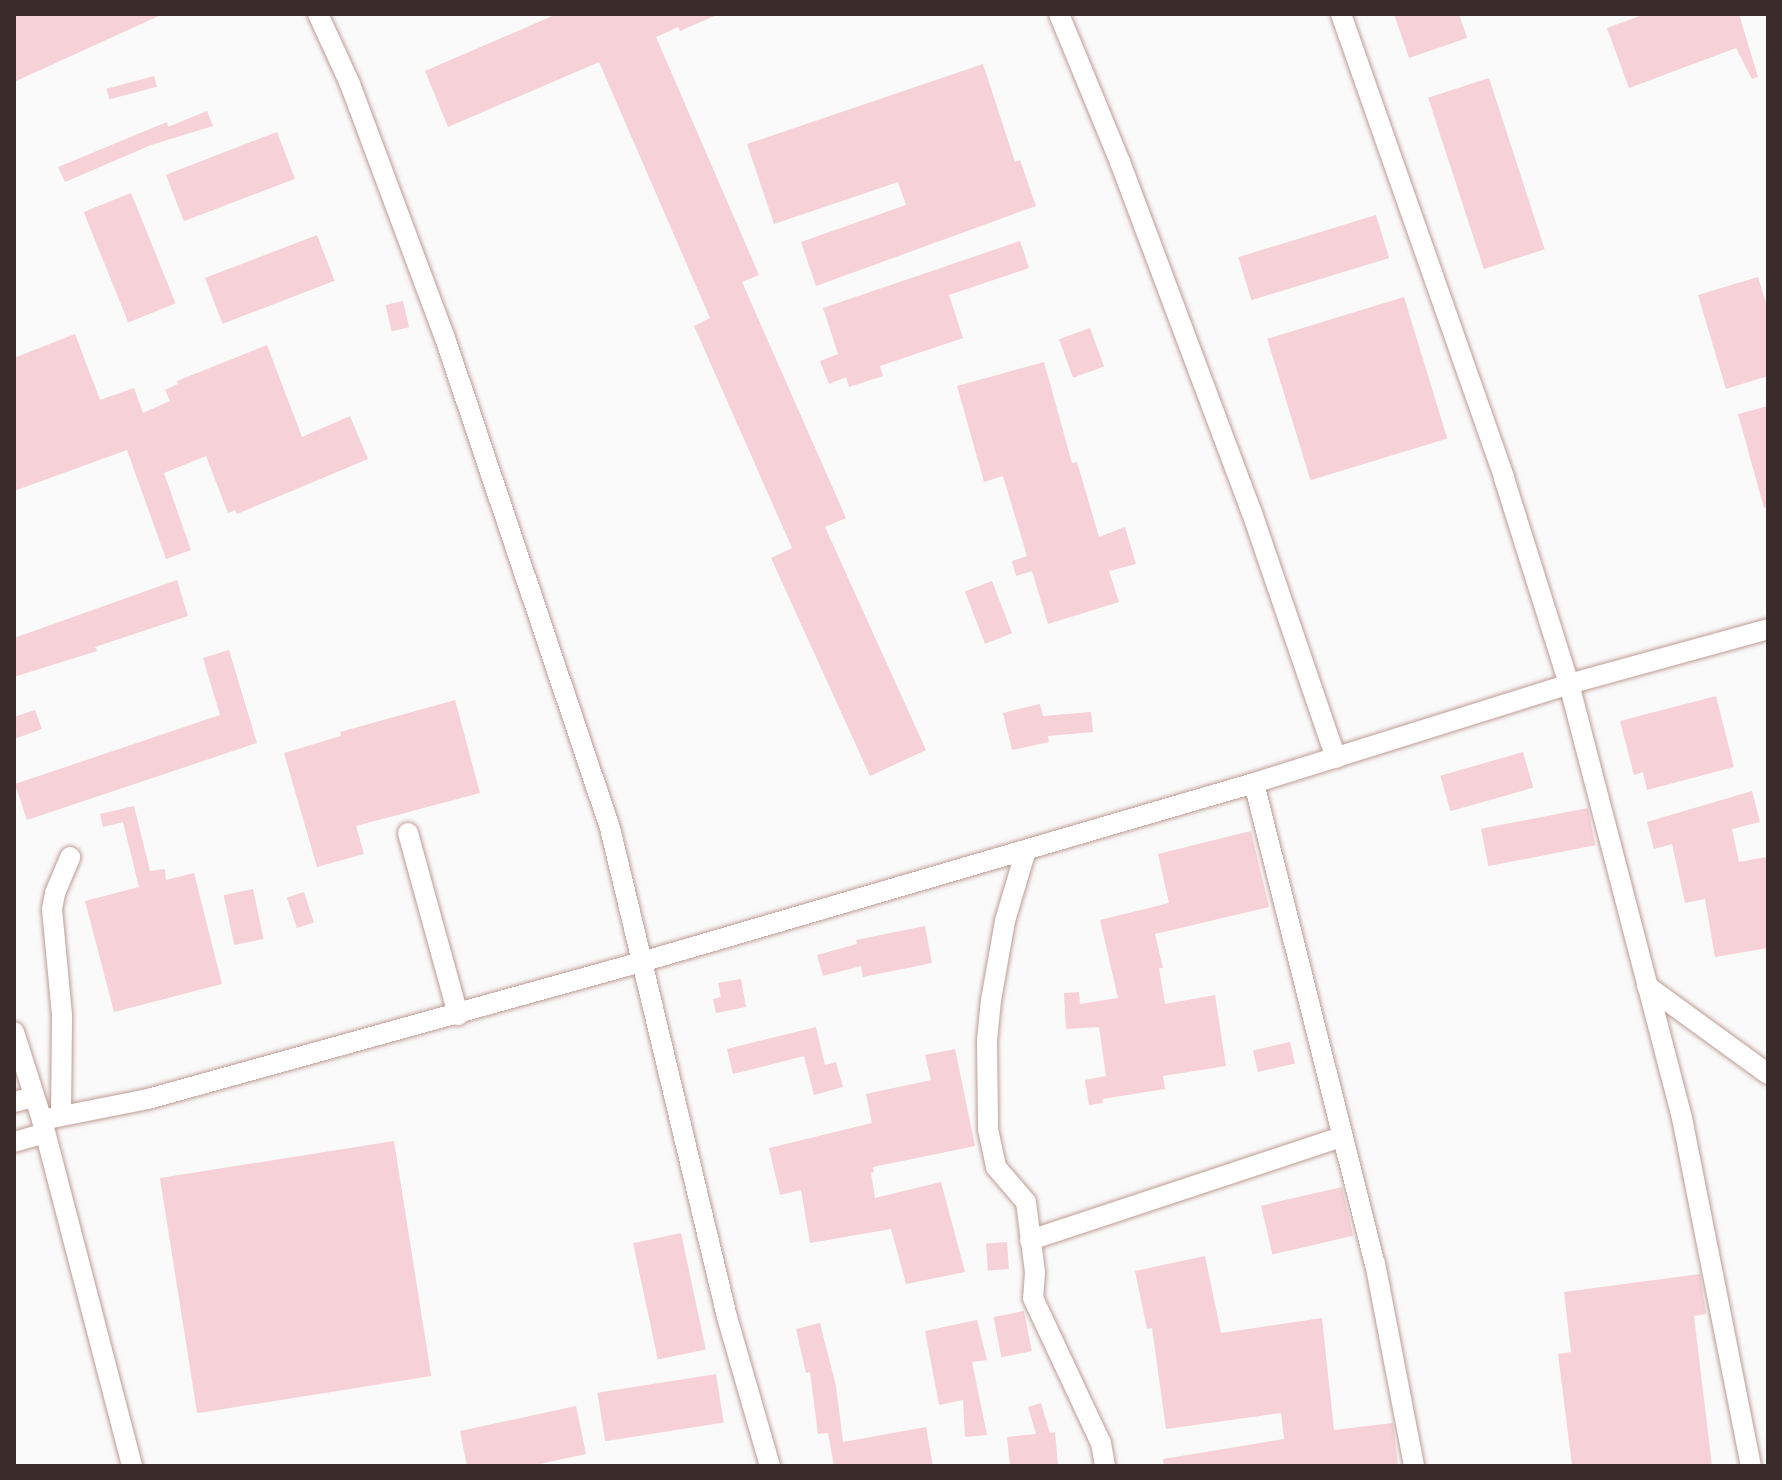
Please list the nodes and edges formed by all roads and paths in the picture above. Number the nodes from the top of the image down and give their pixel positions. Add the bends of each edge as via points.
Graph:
1 (318, 14) edge
2 (1059, 14) edge
3 (1341, 14) edge
4 (1768, 629) edge
5 (1569, 684) junction
6 (1336, 758) junction
7 (1254, 783) junction
8 (408, 833) dead end
9 (1026, 850) junction
10 (70, 857) dead end
11 (645, 961) junction
12 (1647, 986) junction
13 (458, 1015) junction
14 (14, 1032) edge
15 (1768, 1074) edge
16 (34, 1097) junction
17 (14, 1102) edge
18 (49, 1123) junction
19 (1342, 1137) junction
20 (14, 1142) edge
21 (1030, 1240) junction
22 (132, 1466) edge
23 (770, 1466) edge
24 (1105, 1466) edge
25 (1414, 1466) edge
26 (1751, 1466) edge

1 - 11 street via 350,84 445,338 610,828
2 - 6 street via 1252,513
3 - 5 street via 1489,434
4 - 5 street
5 - 6 street
5 - 12 street
6 - 7 street
7 - 9 street
7 - 19 street
8 - 13 street
9 - 11 street
9 - 21 street via 1005,921 991,1000 987,1088 996,1167 1026,1202
10 - 18 street via 52,909 62,1015
11 - 13 street
11 - 23 street via 727,1317
12 - 15 street
12 - 26 street via 1682,1118
13 - 18 street
14 - 16 street
16 - 17 street
16 - 18 street
18 - 20 street
18 - 22 street
19 - 21 street
19 - 25 street via 1375,1263
21 - 24 street via 1033,1298 1101,1443

